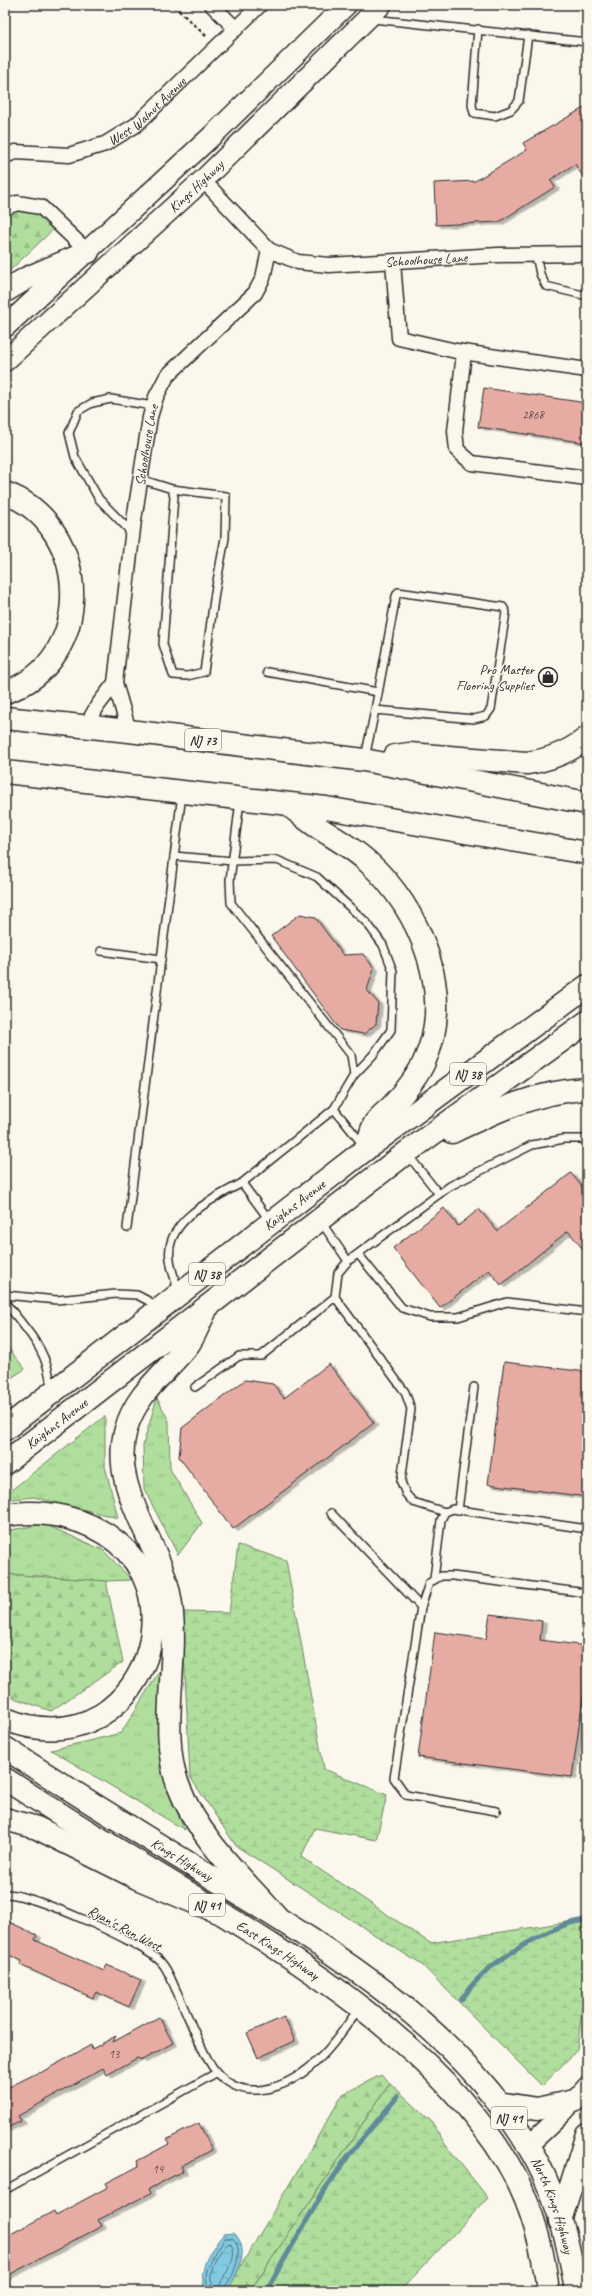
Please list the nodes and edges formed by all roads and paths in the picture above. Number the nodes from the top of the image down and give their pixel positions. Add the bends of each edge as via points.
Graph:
1 (172, 5) edge
2 (212, 5) edge
3 (260, 5) edge
4 (346, 5) edge
5 (375, 12) edge
6 (236, 29) junction
7 (478, 29) junction
8 (528, 35) junction
9 (587, 42) edge
10 (217, 47) junction
11 (5, 155) edge
12 (203, 180) junction
13 (5, 208) edge
14 (269, 250) junction
15 (88, 252) junction
16 (587, 254) edge
17 (536, 255) junction
18 (393, 262) junction
19 (5, 291) edge
20 (587, 296) edge
21 (5, 328) edge
22 (464, 353) junction
23 (5, 361) edge
24 (587, 370) edge
25 (153, 406) junction
26 (587, 478) edge
27 (140, 479) junction
28 (172, 489) junction
29 (5, 493) edge
30 (133, 534) junction
31 (267, 672) dead end
32 (115, 683) junction
33 (5, 692) edge
34 (378, 692) junction
35 (375, 710) junction
36 (5, 718) edge
37 (86, 726) junction
38 (129, 731) junction
39 (587, 738) edge
40 (364, 760) junction
41 (7, 773) edge
42 (182, 792) junction
43 (241, 798) junction
44 (286, 803) junction
45 (587, 803) edge
46 (587, 853) edge
47 (174, 856) junction
48 (233, 861) junction
49 (102, 951) dead end
50 (161, 959) junction
51 (587, 986) edge
52 (587, 1022) edge
53 (354, 1075) junction
54 (587, 1089) edge
55 (334, 1109) junction
56 (587, 1139) edge
57 (366, 1149) junction
58 (406, 1153) junction
59 (242, 1183) junction
60 (438, 1194) junction
61 (319, 1220) junction
62 (272, 1223) junction
63 (127, 1228) dead end
64 (359, 1255) junction
65 (348, 1261) junction
66 (5, 1295) edge
67 (179, 1295) junction
68 (335, 1297) junction
69 (5, 1302) edge
70 (162, 1308) junction
71 (207, 1308) junction
72 (587, 1312) edge
73 (195, 1387) dead end
74 (474, 1387) dead end
75 (49, 1395) junction
76 (5, 1416) edge
77 (5, 1429) edge
78 (5, 1462) edge
79 (458, 1510) junction
80 (445, 1512) junction
81 (331, 1513) dead end
82 (5, 1515) edge
83 (587, 1529) edge
84 (434, 1578) junction
85 (587, 1593) edge
86 (421, 1607) junction
87 (5, 1719) edge
88 (5, 1748) edge
89 (5, 1779) edge
90 (496, 1811) dead end
91 (5, 1820) edge
92 (5, 1894) edge
93 (220, 1913) junction
94 (277, 1917) junction
95 (360, 2008) junction
96 (432, 2032) joint
97 (401, 2042) joint
98 (216, 2073) junction
99 (580, 2094) edge
100 (498, 2103) junction
101 (587, 2134) edge
102 (518, 2155) junction
103 (5, 2190) edge
104 (560, 2221) junction
105 (548, 2291) edge
106 (576, 2291) edge

1 - 10 path
2 - 6 street
3 - 6 street, West Walnut Avenue
4 - 15 main road, Kings Highway
5 - 7 lane
5 - 12 main road, Kings Highway
6 - 10 street, West Walnut Avenue
7 - 8 lane
7 - 8 lane via 472,106 474,113 495,116 511,110 519,101
8 - 9 lane
10 - 11 street, West Walnut Avenue via 136,125 105,144 69,155 15,152
12 - 14 street, Schoolhouse Lane
12 - 23 main road, Kings Highway
13 - 15 street via 17,203 41,207
14 - 18 street, Schoolhouse Lane via 298,262 329,265
14 - 25 street, Schoolhouse Lane via 263,278 255,293 167,376
15 - 19 main road via 27,278
15 - 21 main road, Kings Highway
16 - 17 street, Schoolhouse Lane
17 - 18 street, Schoolhouse Lane
17 - 20 lane via 540,274 546,286
18 - 22 street via 400,338
22 - 24 street
22 - 26 street via 455,431 457,450 472,463
25 - 27 street, Schoolhouse Lane
25 - 30 lane via 111,399 92,402 78,411 69,433 75,457 99,498
27 - 28 lane
27 - 30 street, Schoolhouse Lane
28 - 28 lane via 174,497 163,644 173,675 186,676 204,672 214,592 225,538 226,496
29 - 33 main road via 34,509 52,530 66,555 72,583 69,620 62,643 54,656 34,677
30 - 32 street, Schoolhouse Lane
31 - 34 lane
32 - 37 street
32 - 38 street, Schoolhouse Lane
34 - 35 lane
34 - 35 lane via 398,592 503,607 506,612 491,708 486,716 474,719
35 - 40 lane
36 - 37 main road, NJ 73
37 - 38 main road, NJ 73
38 - 40 main road, NJ 73
39 - 40 main road via 566,753 540,762 409,754
40 - 45 main road, NJ 73
41 - 42 main road
42 - 43 main road
42 - 47 lane
43 - 44 main road
43 - 48 lane
44 - 46 main road via 450,828
44 - 57 main road via 354,850 380,874 408,911 422,940 432,973 436,1012 430,1048 424,1063 408,1086 375,1123
47 - 48 lane
47 - 50 lane
48 - 53 lane via 230,880 231,903 351,1055
48 - 53 lane via 276,860 317,877 367,924 383,945 393,971 391,1030
49 - 50 lane
50 - 63 lane
51 - 57 main road, Kaighns Avenue / NJ 38
52 - 58 main road, Kaighns Avenue / NJ 38
53 - 55 lane
54 - 58 main road via 556,1092 518,1102
55 - 57 lane
55 - 59 lane
56 - 60 lane via 564,1138 532,1145
57 - 62 main road, Kaighns Avenue / NJ 38
58 - 60 lane
58 - 61 main road, Kaighns Avenue / NJ 38
59 - 62 lane
59 - 67 lane via 198,1207 175,1230 169,1257
60 - 64 lane
61 - 65 lane
61 - 71 main road, Kaighns Avenue / NJ 38
62 - 67 main road, Kaighns Avenue / NJ 38
64 - 65 lane
64 - 72 lane via 402,1308 430,1317 458,1317 507,1302
65 - 68 lane via 338,1274
66 - 70 lane via 57,1300 116,1294 137,1295
67 - 70 main road, Kaighns Avenue / NJ 38
68 - 73 lane via 261,1356 239,1356
68 - 80 lane via 408,1399 411,1409 400,1476 406,1494 413,1502
69 - 75 lane via 40,1347 48,1362
70 - 75 main road, Kaighns Avenue / NJ 38
71 - 78 main road, Kaighns Avenue / NJ 38
71 - 94 main road via 189,1344 151,1384 135,1408 126,1427 123,1442 123,1471 132,1500 160,1563 169,1593 173,1626 171,1748 178,1785 195,1819 214,1846
74 - 79 lane
75 - 76 main road
75 - 77 main road, Kaighns Avenue / NJ 38
79 - 80 lane
79 - 83 lane
80 - 84 lane via 441,1520
81 - 86 lane
82 - 87 main road via 50,1513 83,1521 111,1536 123,1547 141,1572 151,1600 153,1616 150,1644 142,1670 125,1694 104,1712 78,1725 53,1730 26,1727
84 - 85 lane via 453,1576
84 - 86 lane via 429,1583
86 - 90 lane via 394,1778 406,1795
88 - 94 main road, Kings Highway / NJ 41 via 83,1799
89 - 93 main road, East Kings Highway / NJ 41
91 - 93 main road via 37,1828 137,1878
92 - 98 lane, Ryan's Run West via 48,1905 152,1954 167,1970
93 - 95 main road, East Kings Highway / NJ 41
94 - 96 main road, Kings Highway / NJ 41 via 351,1965
95 - 97 main road, East Kings Highway / NJ 41
95 - 98 lane, Ryan's Run West via 322,2056 298,2077 258,2091 246,2090 224,2080
96 - 100 main road, North Kings Highway / NJ 41
97 - 102 main road, North Kings Highway / NJ 41 via 457,2095 491,2138
98 - 103 lane
99 - 100 main road via 537,2109
99 - 102 street
100 - 102 main road, North Kings Highway / NJ 41
101 - 104 main road
102 - 104 main road, North Kings Highway / NJ 41 via 543,2175
102 - 105 main road, North Kings Highway / NJ 41 via 520,2188 539,2242
104 - 106 main road, North Kings Highway / NJ 41

